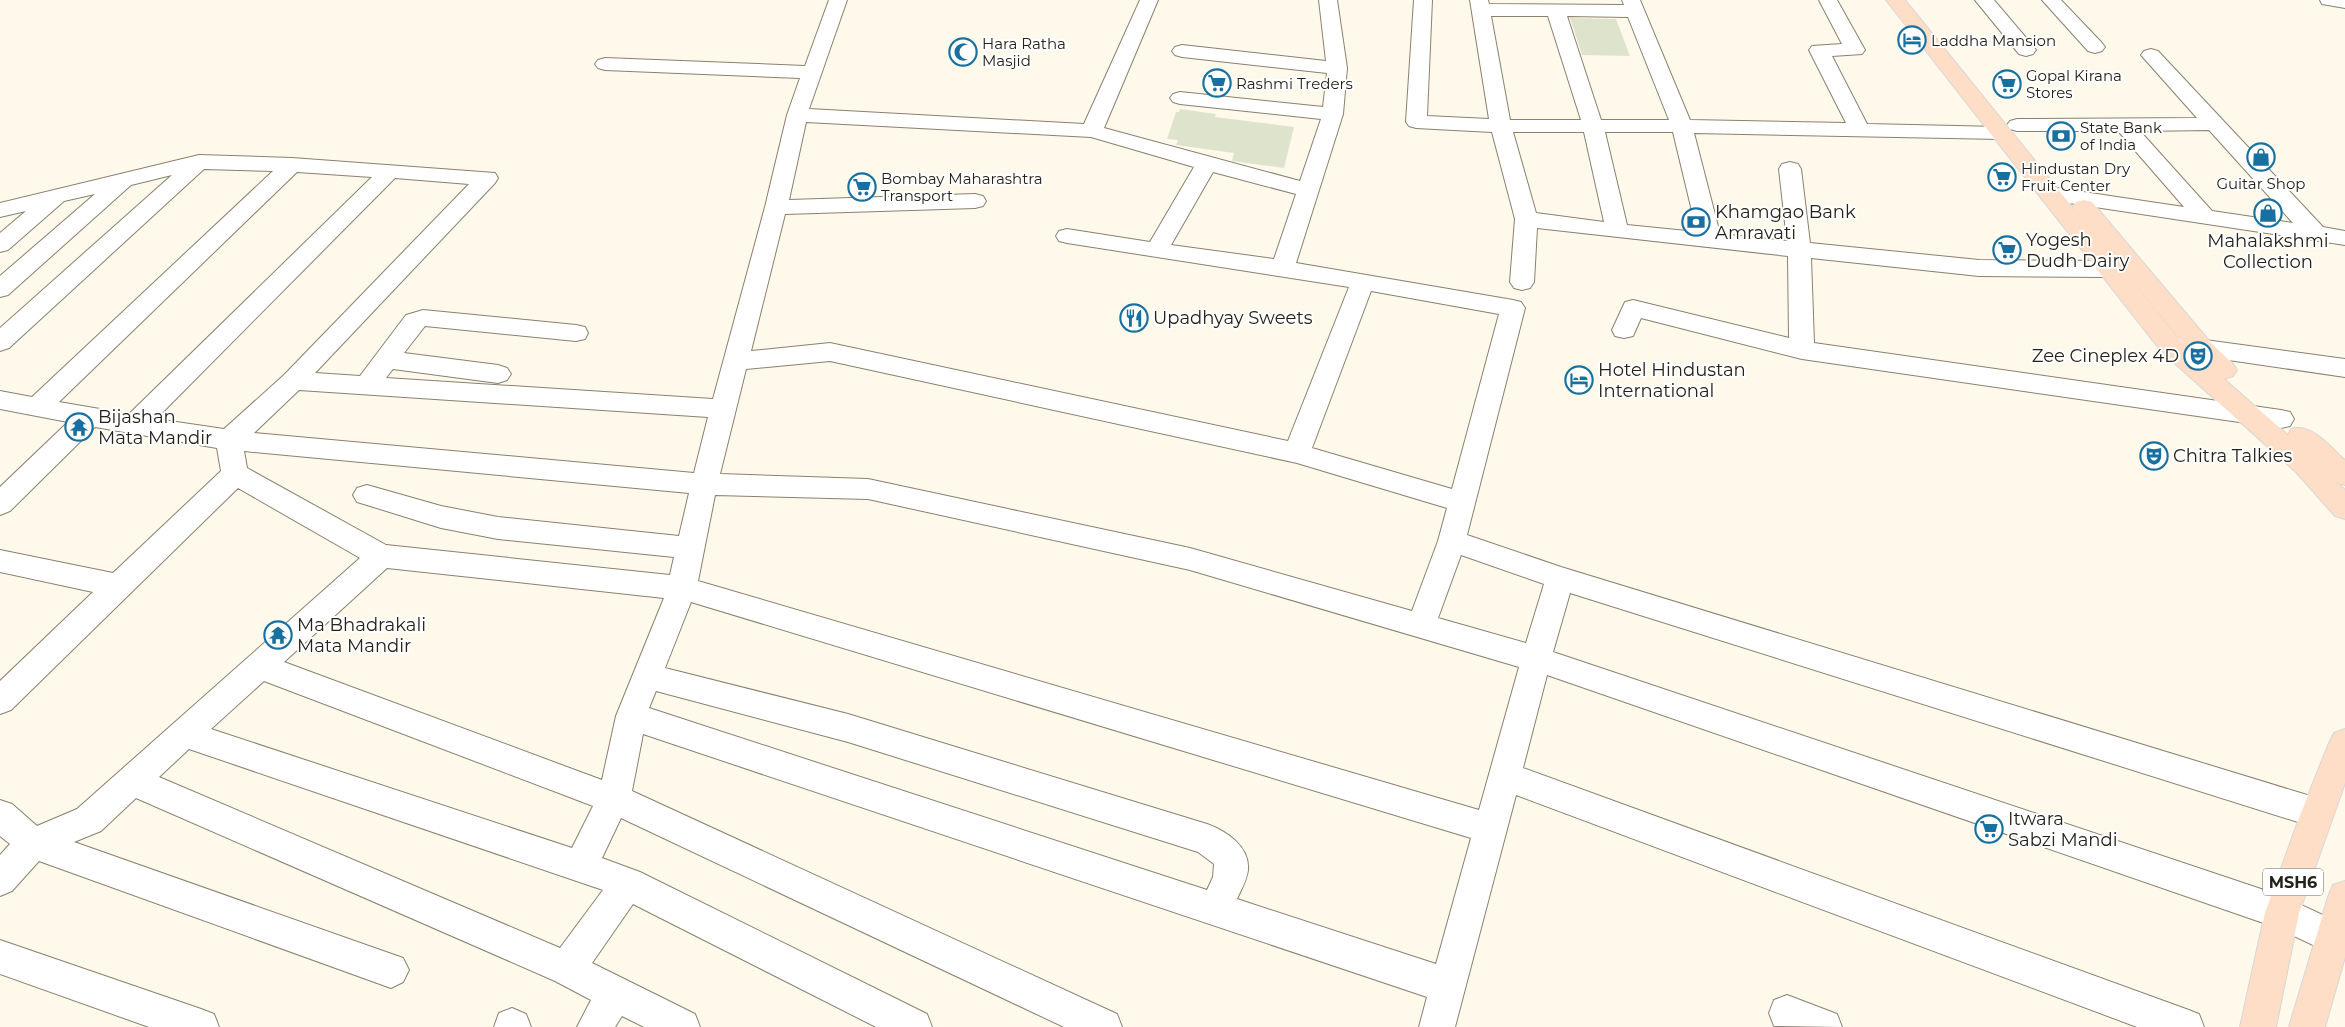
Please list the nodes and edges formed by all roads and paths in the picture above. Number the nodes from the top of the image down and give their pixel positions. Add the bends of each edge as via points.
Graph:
1 (838, 0) edge
2 (1149, 0) edge
3 (1328, 0) edge
4 (1423, 0) edge
5 (1828, 0) edge
6 (1896, 0) edge
7 (1917, 0) edge
8 (1984, 0) edge
9 (2051, 0) edge
10 (2329, 0) edge
11 (2345, 2) edge
12 (1480, 5) edge
13 (1633, 6) edge
14 (1556, 10) junction
15 (2095, 47) dead end
16 (2026, 50) dead end
17 (1182, 52) dead end
18 (2151, 55) dead end
19 (605, 64) dead end
20 (1338, 68) junction
21 (812, 72) junction
22 (1180, 98) dead end
23 (1333, 114) junction
24 (797, 115) junction
25 (2123, 124) junction
26 (2214, 124) junction
27 (1501, 126) junction
28 (1593, 126) junction
29 (1682, 126) junction
30 (2009, 129) junction
31 (1092, 131) junction
32 (1860, 131) junction
33 (200, 162) junction
34 (292, 164) junction
35 (1208, 164) junction
36 (1790, 169) dead end
37 (389, 172) junction
38 (125, 179) junction
39 (1309, 190) junction
40 (2050, 194) junction
41 (58, 196) junction
42 (2076, 198) junction
43 (975, 201) dead end
44 (776, 207) junction
45 (0, 210) edge
46 (2205, 217) junction
47 (1526, 220) junction
48 (1617, 231) junction
49 (2316, 234) junction
50 (1067, 236) dead end
51 (2345, 238) edge
52 (1710, 240) junction
53 (0, 246) edge
54 (1799, 248) junction
55 (1156, 251) junction
56 (1283, 268) junction
57 (2109, 269) junction
58 (1363, 282) junction
59 (1522, 282) dead end
60 (0, 290) edge
61 (1624, 330) dead end
62 (576, 333) dead end
63 (0, 342) edge
64 (2170, 345) junction
65 (2202, 349) junction
66 (1802, 350) junction
67 (387, 359) junction
68 (735, 361) junction
69 (2345, 368) edge
70 (498, 374) dead end
71 (293, 381) junction
72 (366, 386) junction
73 (0, 400) edge
74 (37, 407) junction
75 (722, 409) junction
76 (2248, 415) junction
77 (90, 417) junction
78 (2281, 419) junction
79 (134, 425) junction
80 (229, 440) junction
81 (1297, 453) junction
82 (236, 474) junction
83 (2345, 475) edge
84 (704, 484) junction
85 (367, 495) dead end
86 (1462, 502) junction
87 (0, 504) edge
88 (2345, 508) edge
89 (1452, 541) junction
90 (690, 548) junction
91 (381, 556) junction
92 (0, 561) edge
93 (1560, 578) junction
94 (118, 586) junction
95 (682, 588) junction
96 (1421, 626) junction
97 (1536, 659) junction
98 (260, 666) junction
99 (646, 676) junction
100 (0, 701) edge
101 (631, 716) junction
102 (185, 734) junction
103 (2345, 743) edge
104 (1504, 776) junction
105 (133, 781) junction
106 (614, 799) junction
107 (2317, 813) junction
108 (0, 815) edge
109 (1490, 828) junction
110 (33, 843) junction
111 (580, 866) junction
112 (0, 880) edge
113 (628, 884) junction
114 (2345, 897) edge
115 (1216, 909) junction
116 (2282, 913) junction
117 (2332, 937) junction
118 (0, 956) edge
119 (568, 969) junction
120 (390, 970) dead end
121 (1449, 986) junction
122 (615, 993) junction
123 (1787, 1013) dead end
124 (201, 1027) edge
125 (595, 1027) edge
126 (682, 1027) edge
127 (914, 1027) edge
128 (1104, 1027) edge
129 (1437, 1027) edge
130 (1824, 1027) edge
131 (2186, 1027) edge
132 (2258, 1027) edge
133 (2307, 1027) edge

1 - 21 street
2 - 31 street
3 - 20 street
4 - 27 street via 1416,122
5 - 32 street via 1855,50 1819,50
6 - 30 main road
7 - 30 main road
8 - 16 street
9 - 15 street
10 - 11 street
12 - 14 street
12 - 27 street
13 - 14 street
13 - 29 street
14 - 28 street
17 - 20 street
18 - 26 street
19 - 21 street
20 - 23 street
21 - 24 street
22 - 23 street
23 - 39 street
24 - 31 street
24 - 44 street
25 - 26 street
25 - 30 street
25 - 46 street
26 - 49 street
27 - 28 street
27 - 47 street
28 - 29 street
28 - 48 street
29 - 32 street
29 - 52 street
30 - 32 street
30 - 40 main road
30 - 42 main road
31 - 35 street
33 - 34 street
33 - 38 street
33 - 63 street
34 - 37 street
34 - 74 street
35 - 39 street
35 - 55 street
36 - 54 street
37 - 71 street via 487,178
37 - 79 street
38 - 41 street
38 - 60 street
39 - 56 street
40 - 42 street
40 - 57 main road
41 - 45 street
41 - 53 street
42 - 46 street
42 - 65 main road
43 - 44 street
44 - 68 street
46 - 49 street
47 - 48 street
47 - 59 street
48 - 52 street
49 - 51 street
50 - 55 street
52 - 54 street
54 - 57 street via 1979,268
54 - 66 street
55 - 56 street
56 - 58 street
57 - 64 main road
58 - 81 street
58 - 86 street via 1513,308
61 - 66 street via 1633,308
62 - 67 street via 423,318 415,321
64 - 65 street
64 - 76 main road
65 - 69 street
65 - 78 main road
66 - 76 street
67 - 70 street
67 - 72 street
68 - 75 street
68 - 81 street via 830,352
71 - 72 street
71 - 80 street
72 - 75 street
73 - 74 street
74 - 77 street
75 - 84 street
76 - 78 street
76 - 88 main road via 2305,465
77 - 79 street
77 - 87 street
78 - 83 main road
79 - 80 street
80 - 82 street
80 - 84 street
81 - 86 street
82 - 91 street
82 - 94 street
84 - 90 street
84 - 96 street via 868,489 1190,559
85 - 90 street via 441,517 498,528
86 - 89 street
89 - 93 street
89 - 96 street
90 - 95 street
91 - 95 street
91 - 98 street
92 - 94 street
93 - 97 street
93 - 107 street
94 - 100 street
95 - 99 street
95 - 109 street
96 - 97 street
97 - 104 street
97 - 116 street
98 - 102 street
98 - 106 street
99 - 101 street
99 - 115 street via 848,728 1207,839 1222,847 1231,858 1232,870
101 - 106 street
101 - 115 street
102 - 105 street
102 - 111 street
103 - 107 main road, MSH6
104 - 109 street
104 - 131 street
105 - 110 street via 89,820
105 - 119 street
106 - 111 street
106 - 128 street
107 - 116 main road, MSH6
108 - 110 street
109 - 121 street
110 - 112 street
110 - 120 street
111 - 113 street
113 - 119 street
113 - 127 street
114 - 117 main road, MSH6
115 - 121 street
116 - 117 street
116 - 132 main road, MSH6
117 - 133 main road, MSH6
118 - 124 street
119 - 122 street
121 - 129 street
122 - 125 street
122 - 126 street
123 - 130 street

